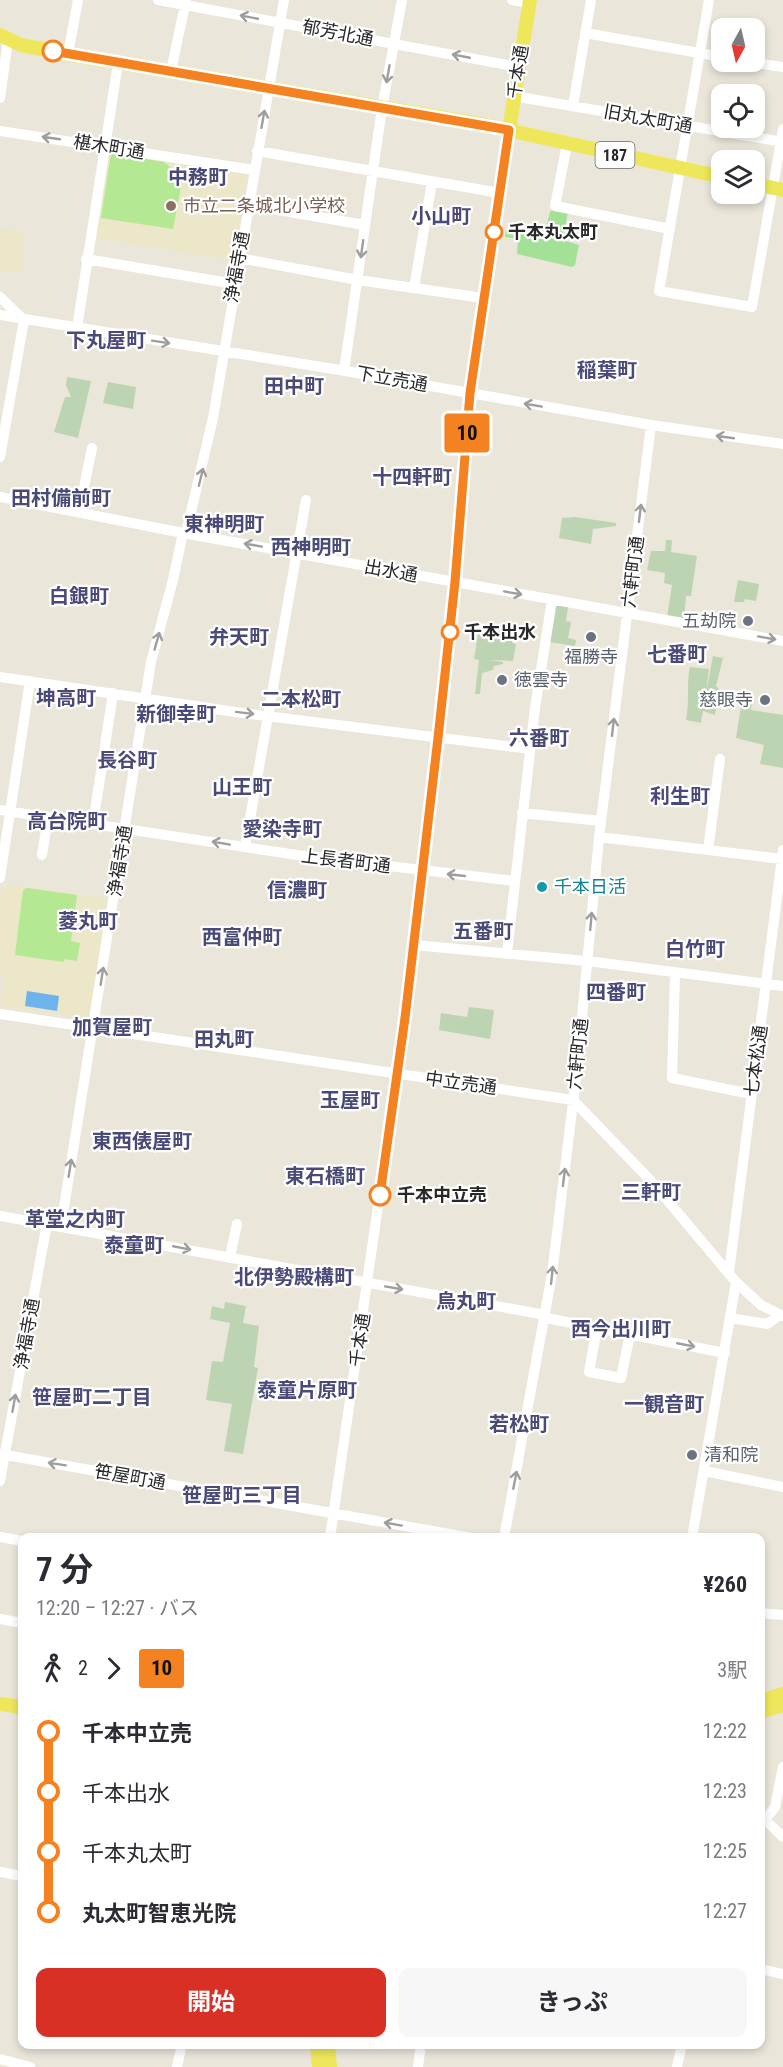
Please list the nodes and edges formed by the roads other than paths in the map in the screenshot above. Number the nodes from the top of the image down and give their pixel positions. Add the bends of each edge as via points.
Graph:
1 (78, 0) edge
2 (158, 0) edge
3 (284, 0) edge
4 (402, 0) edge
5 (512, 0) edge
6 (591, 0) edge
7 (709, 0) edge
8 (185, 2) edge
9 (530, 2) edge
10 (280, 23) junction
11 (585, 33) junction
12 (4, 38) edge
13 (393, 44) junction
14 (700, 53) junction
15 (68, 54) junction
16 (711, 55) edge
17 (118, 63) junction
18 (765, 65) edge
19 (518, 67) junction
20 (783, 68) edge
21 (171, 71) junction
22 (268, 88) junction
23 (513, 96) junction
24 (0, 98) edge
25 (573, 106) junction
26 (382, 108) junction
27 (688, 126) junction
28 (783, 129) edge
29 (509, 130) junction
30 (0, 131) edge
31 (782, 142) edge
32 (567, 144) junction
33 (105, 146) junction
34 (257, 151) junction
35 (681, 169) junction
36 (254, 170) junction
37 (374, 172) junction
38 (711, 175) edge
39 (432, 182) junction
40 (778, 189) edge
41 (500, 193) junction
42 (248, 205) junction
43 (365, 225) junction
44 (670, 229) junction
45 (239, 258) junction
46 (86, 259) junction
47 (358, 280) junction
48 (235, 284) junction
49 (414, 288) junction
50 (0, 297) edge
51 (483, 298) junction
52 (0, 315) edge
53 (24, 320) junction
54 (77, 328) junction
55 (224, 351) junction
56 (344, 371) junction
57 (470, 393) junction
58 (5, 409) edge
59 (651, 426) junction
60 (783, 444) edge
61 (92, 448) dead end
62 (0, 457) edge
63 (0, 497) edge
64 (306, 500) dead end
65 (79, 512) junction
66 (184, 533) junction
67 (297, 553) junction
68 (455, 582) junction
69 (552, 600) junction
70 (628, 614) junction
71 (783, 640) edge
72 (0, 676) edge
73 (30, 681) junction
74 (113, 693) junction
75 (146, 698) junction
76 (268, 716) junction
77 (438, 738) junction
78 (530, 749) junction
79 (720, 759) dead end
80 (5, 811) edge
81 (522, 813) junction
82 (48, 817) junction
83 (601, 821) junction
84 (93, 824) junction
85 (125, 828) junction
86 (599, 837) junction
87 (245, 847) junction
88 (708, 850) junction
89 (42, 855) dead end
90 (782, 859) edge
91 (423, 871) junction
92 (0, 878) edge
93 (514, 881) junction
94 (414, 945) junction
95 (507, 953) junction
96 (587, 961) junction
97 (675, 974) junction
98 (765, 984) junction
99 (783, 986) edge
100 (0, 1014) edge
101 (93, 1029) junction
102 (398, 1073) junction
103 (751, 1094) junction
104 (573, 1100) junction
105 (0, 1216) edge
106 (47, 1223) junction
107 (237, 1224) dead end
108 (61, 1226) junction
109 (230, 1257) junction
110 (729, 1272) junction
111 (736, 1282) junction
112 (368, 1284) junction
113 (782, 1315) edge
114 (546, 1316) junction
115 (730, 1318) junction
116 (597, 1328) junction
117 (630, 1334) junction
118 (724, 1353) junction
119 (3, 1454) edge
120 (704, 1471) junction
121 (0, 1481) edge
122 (783, 1487) edge
123 (333, 1514) junction
124 (331, 1533) edge
125 (443, 1533) edge
126 (505, 1533) edge
127 (693, 1533) edge
128 (0, 1537) edge
129 (18, 1540) edge
130 (765, 1613) edge
131 (783, 1615) edge
132 (0, 1619) edge
133 (18, 1622) edge
134 (783, 1694) edge
135 (765, 1699) edge
136 (0, 1704) edge
137 (783, 1705) edge
138 (18, 1706) edge
139 (765, 1710) edge
140 (783, 1767) edge
141 (765, 1816) edge
142 (765, 1820) edge
143 (783, 1836) edge
144 (0, 1872) edge
145 (18, 1875) edge
146 (765, 1970) edge
147 (783, 1974) edge
148 (181, 2049) edge
149 (317, 2049) edge
150 (328, 2049) edge
151 (420, 2049) edge
152 (681, 2049) edge
153 (1, 2062) edge
154 (30, 2067) edge
155 (177, 2067) edge
156 (319, 2067) edge
157 (330, 2067) edge
158 (418, 2067) edge
159 (677, 2067) edge

1 - 15 street
2 - 8 street, 郁芳北通
3 - 10 street, 浄福寺通
4 - 13 street
5 - 9 street
6 - 11 street
7 - 14 street
10 -> 8 street, 郁芳北通
8 - 21 street
9 - 19 main road, 千本通
10 - 13 street, 郁芳北通
10 - 22 street, 浄福寺通
11 - 14 street
11 - 25 street
12 - 15 main road, 187
12 - 24 street
19 -> 13 street, 郁芳北通
13 -> 26 street
14 - 16 street
14 - 27 street
15 - 17 main road, 187
17 - 21 main road, 187
17 - 33 street
18 - 20 street
19 - 23 main road, 千本通
21 - 22 main road, 187
22 - 26 main road, 187
34 -> 22 street, 浄福寺通
23 - 25 street, 旧丸太町通
23 - 29 main road, 千本通
25 - 27 street, 旧丸太町通
26 - 29 main road, 187
26 - 37 street
27 - 31 street, 旧丸太町通
27 - 35 street
28 - 31 street
29 - 32 main road, 187
29 - 41 street, 千本通
33 -> 30 street, 椹木町通
31 - 40 street
32 - 35 main road, 187
32 - 44 street via 555,206
33 - 36 street, 椹木町通
33 - 46 street
34 - 36 street, 浄福寺通
34 - 37 street
35 - 38 main road, 187
35 - 44 street
36 - 42 street, 浄福寺通
37 - 39 street
37 - 43 street
39 - 41 street
39 - 49 street
40 - 44 street via 752,307 659,291
41 - 51 street, 千本通
42 - 43 street
42 - 45 street, 浄福寺通
43 -> 47 street
45 - 47 street
45 - 48 street, 浄福寺通
46 - 48 street
46 - 54 street
47 - 49 street
47 - 56 street
48 - 55 street, 浄福寺通
49 - 51 street
50 - 53 street
51 - 57 street, 千本通
52 - 53 street, 下立売通
53 - 54 street, 下立売通
53 - 58 street
54 -> 55 street, 下立売通
55 - 56 street, 下立売通
66 -> 55 street, 浄福寺通 via 204,465
56 - 57 street, 下立売通
59 -> 57 street, 下立売通
57 - 68 street, 千本通
58 - 62 street
60 -> 59 street, 下立売通
70 -> 59 street, 六軒町通
61 - 65 street
63 - 65 street, 出水通
64 - 67 street
65 - 66 street, 出水通
67 -> 66 street, 出水通
75 -> 66 street, 浄福寺通 via 151,662
67 - 68 street, 出水通
67 - 76 street
68 -> 69 street, 出水通
68 - 77 street, 千本通
69 - 70 street, 出水通
69 - 78 street
70 -> 71 street, 出水通
83 -> 70 street, 六軒町通
72 - 73 street
73 - 74 street
73 - 80 street
74 - 75 street
74 - 84 street
75 -> 76 street
75 - 85 street, 浄福寺通
76 - 77 street
76 - 87 street
77 - 78 street
77 - 91 street, 千本通
78 - 81 street
79 - 88 street
80 - 82 street, 上長者町通
80 - 92 street
81 - 83 street
81 - 93 street
82 - 84 street, 上長者町通
82 - 89 street
83 - 86 street, 六軒町通
84 - 85 street, 上長者町通
87 -> 85 street, 上長者町通
101 -> 85 street, 浄福寺通
86 - 88 street
96 -> 86 street, 六軒町通
87 - 91 street, 上長者町通
88 - 90 street
90 - 98 street, 七本松通
93 -> 91 street, 上長者町通
91 - 94 street, 千本通
93 - 95 street
94 - 95 street
94 - 102 street, 千本通
95 - 96 street
96 - 97 street
96 - 104 street, 六軒町通
97 - 98 street
97 - 103 street via 672,1078
98 - 99 street
98 - 103 street, 七本松通
100 - 101 street, 中立売通
101 - 102 street, 中立売通
108 -> 101 street, 浄福寺通
102 - 104 street, 中立売通
102 - 112 street, 千本通
103 - 110 street, 七本松通
104 - 110 street via 652,1182
114 -> 104 street, 六軒町通
105 - 106 street
106 - 108 street
119 -> 106 street, 浄福寺通
107 - 109 street
108 -> 109 street
109 - 112 street
110 - 111 street
111 - 113 street via 761,1305
111 - 115 street
112 -> 114 street
112 - 123 street, 千本通
113 - 115 street via 767,1324
114 - 116 street
126 -> 114 street, 六軒町通
115 - 118 street
116 - 117 street
116 - 117 street via 589,1372 621,1378
117 -> 118 street
118 - 120 street
119 - 121 street, 浄福寺通
123 -> 119 street, 笹屋町通
120 - 122 street
120 - 127 street
123 - 124 street, 千本通
125 -> 123 street, 笹屋町通
128 - 129 street
130 - 131 street
132 - 133 street
134 - 135 main road
136 - 138 main road
137 - 139 main road
140 - 141 street via 775,1808
142 - 143 street
144 - 145 street
146 - 147 street
148 - 155 street
149 - 156 main road
150 - 157 main road
151 - 158 street
152 - 159 street
153 - 154 street

